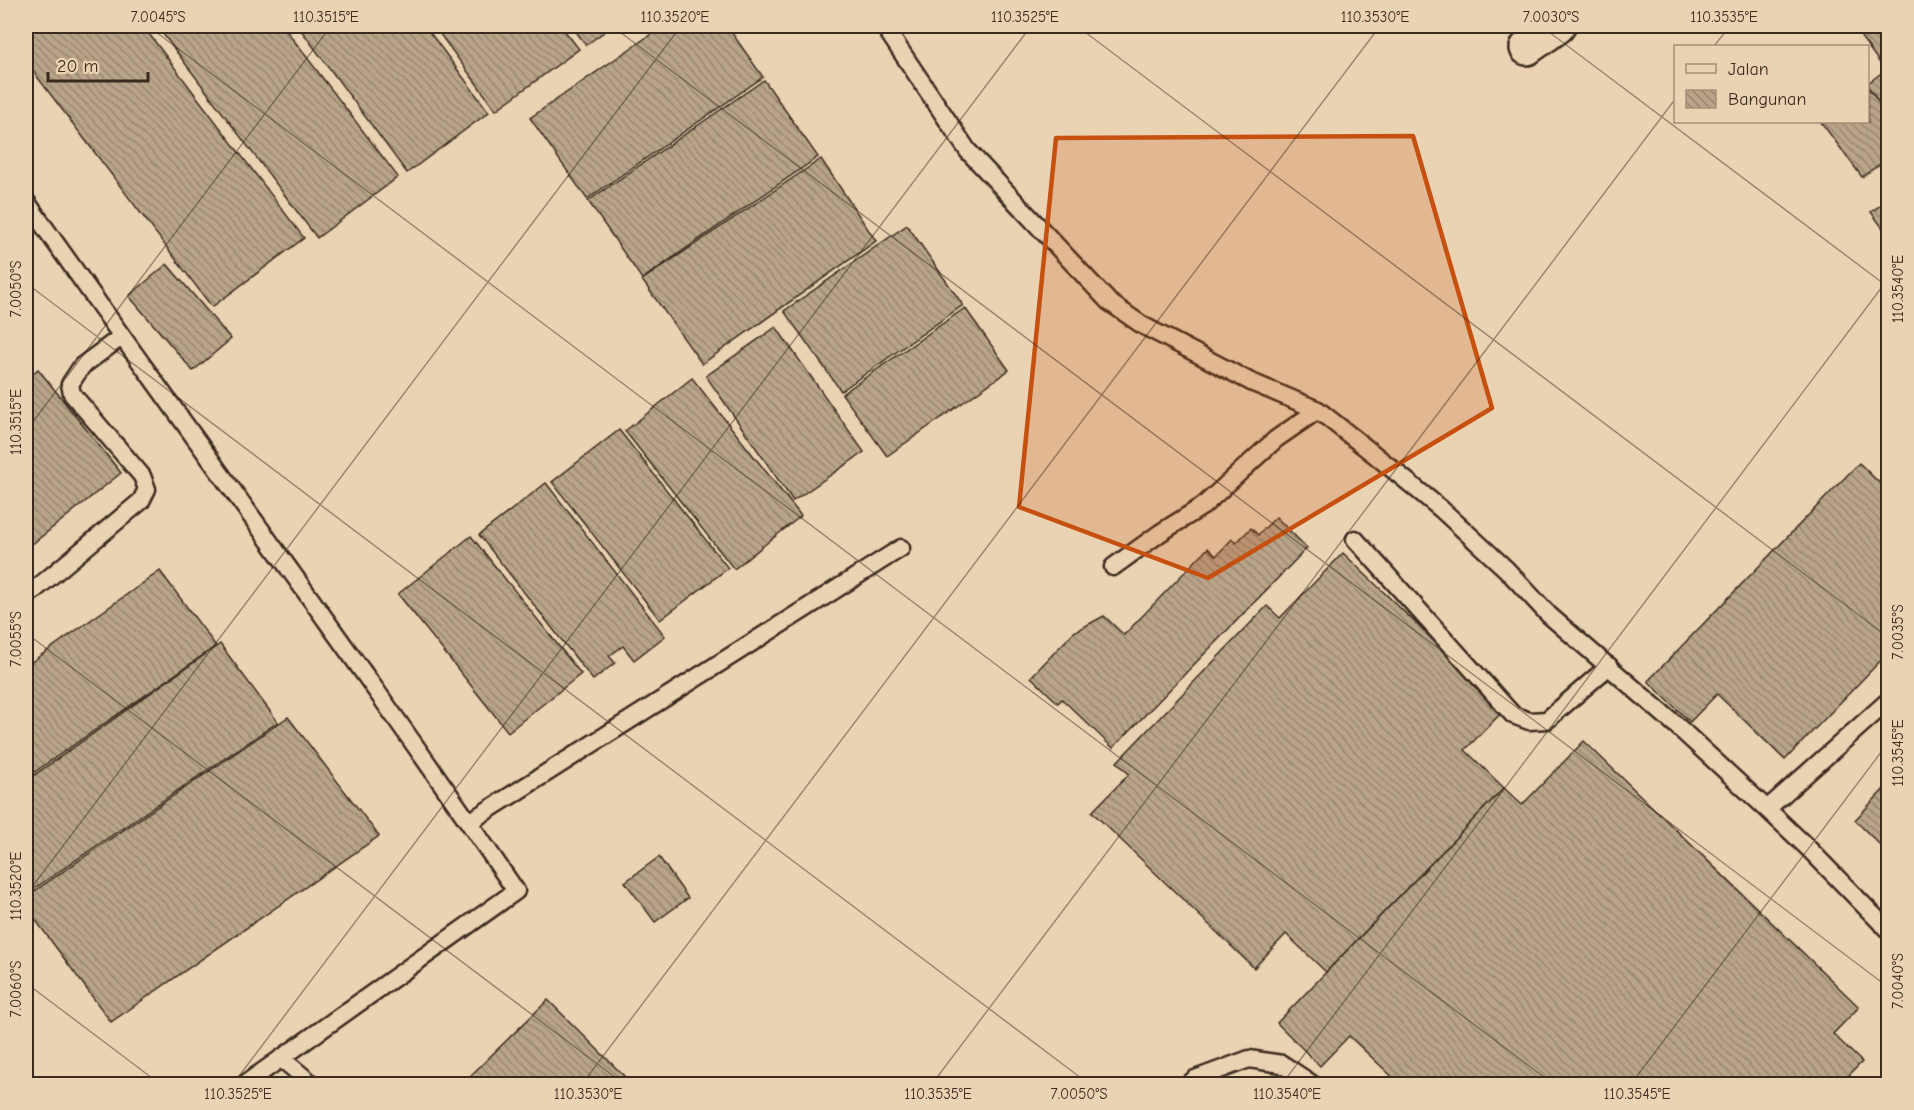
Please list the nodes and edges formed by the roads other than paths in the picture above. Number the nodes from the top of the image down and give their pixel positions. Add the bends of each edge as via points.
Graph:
1 (884, 26) edge
2 (1558, 26) edge
3 (1527, 48) dead end
4 (26, 201) edge
5 (121, 337) junction
6 (1318, 410) junction
7 (1355, 539) dead end
8 (901, 548) dead end
9 (1113, 567) dead end
10 (26, 597) edge
11 (1609, 666) junction
12 (1888, 701) edge
13 (1767, 809) junction
14 (469, 822) junction
15 (1888, 930) edge
16 (282, 1059) junction
17 (245, 1084) edge
18 (312, 1084) edge
19 (1189, 1084) edge
20 (1312, 1084) edge

1 - 6 lane via 968,151 1109,302 1142,325 1251,382
2 - 3 street
4 - 5 lane
5 - 10 lane via 82,366 70,384 72,394 142,476 147,489 141,501
5 - 14 lane
6 - 9 lane via 1276,439 1203,506
6 - 11 lane via 1441,509 1549,615
7 - 11 lane via 1513,715 1529,722 1547,720
8 - 14 lane
11 - 13 lane
12 - 13 lane
13 - 15 lane
14 - 16 lane via 516,891
16 - 17 lane
16 - 18 lane
19 - 20 lane via 1195,1078 1249,1059 1282,1064

